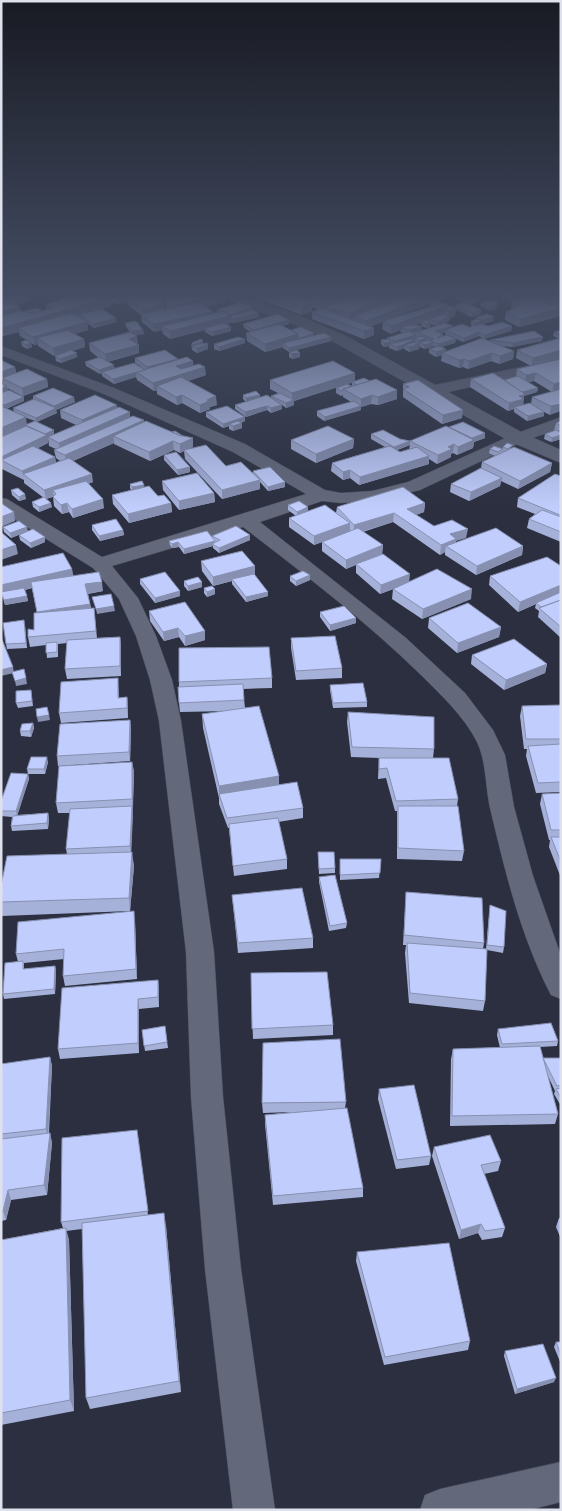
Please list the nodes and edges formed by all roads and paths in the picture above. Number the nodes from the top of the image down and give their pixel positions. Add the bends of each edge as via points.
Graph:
1 (44, 367) edge
2 (391, 367) edge
3 (545, 367) edge
4 (436, 390) junction
5 (561, 422) edge
6 (518, 438) junction
7 (561, 457) edge
8 (320, 495) junction
9 (1, 503) edge
10 (246, 520) junction
11 (100, 564) junction
12 (561, 987) edge
13 (561, 1482) edge
14 (254, 1510) edge
15 (440, 1510) edge

1 - 8 street via 239,448
2 - 4 street
3 - 4 street
4 - 6 street
5 - 6 street
6 - 7 street
6 - 8 street via 395,492 341,498
8 - 10 street
9 - 11 street
10 - 11 street
10 - 12 street via 396,640 470,713 489,742 520,882 548,963
11 - 14 street via 128,598 146,636 170,721 200,952 207,1098 223,1269
13 - 15 street

